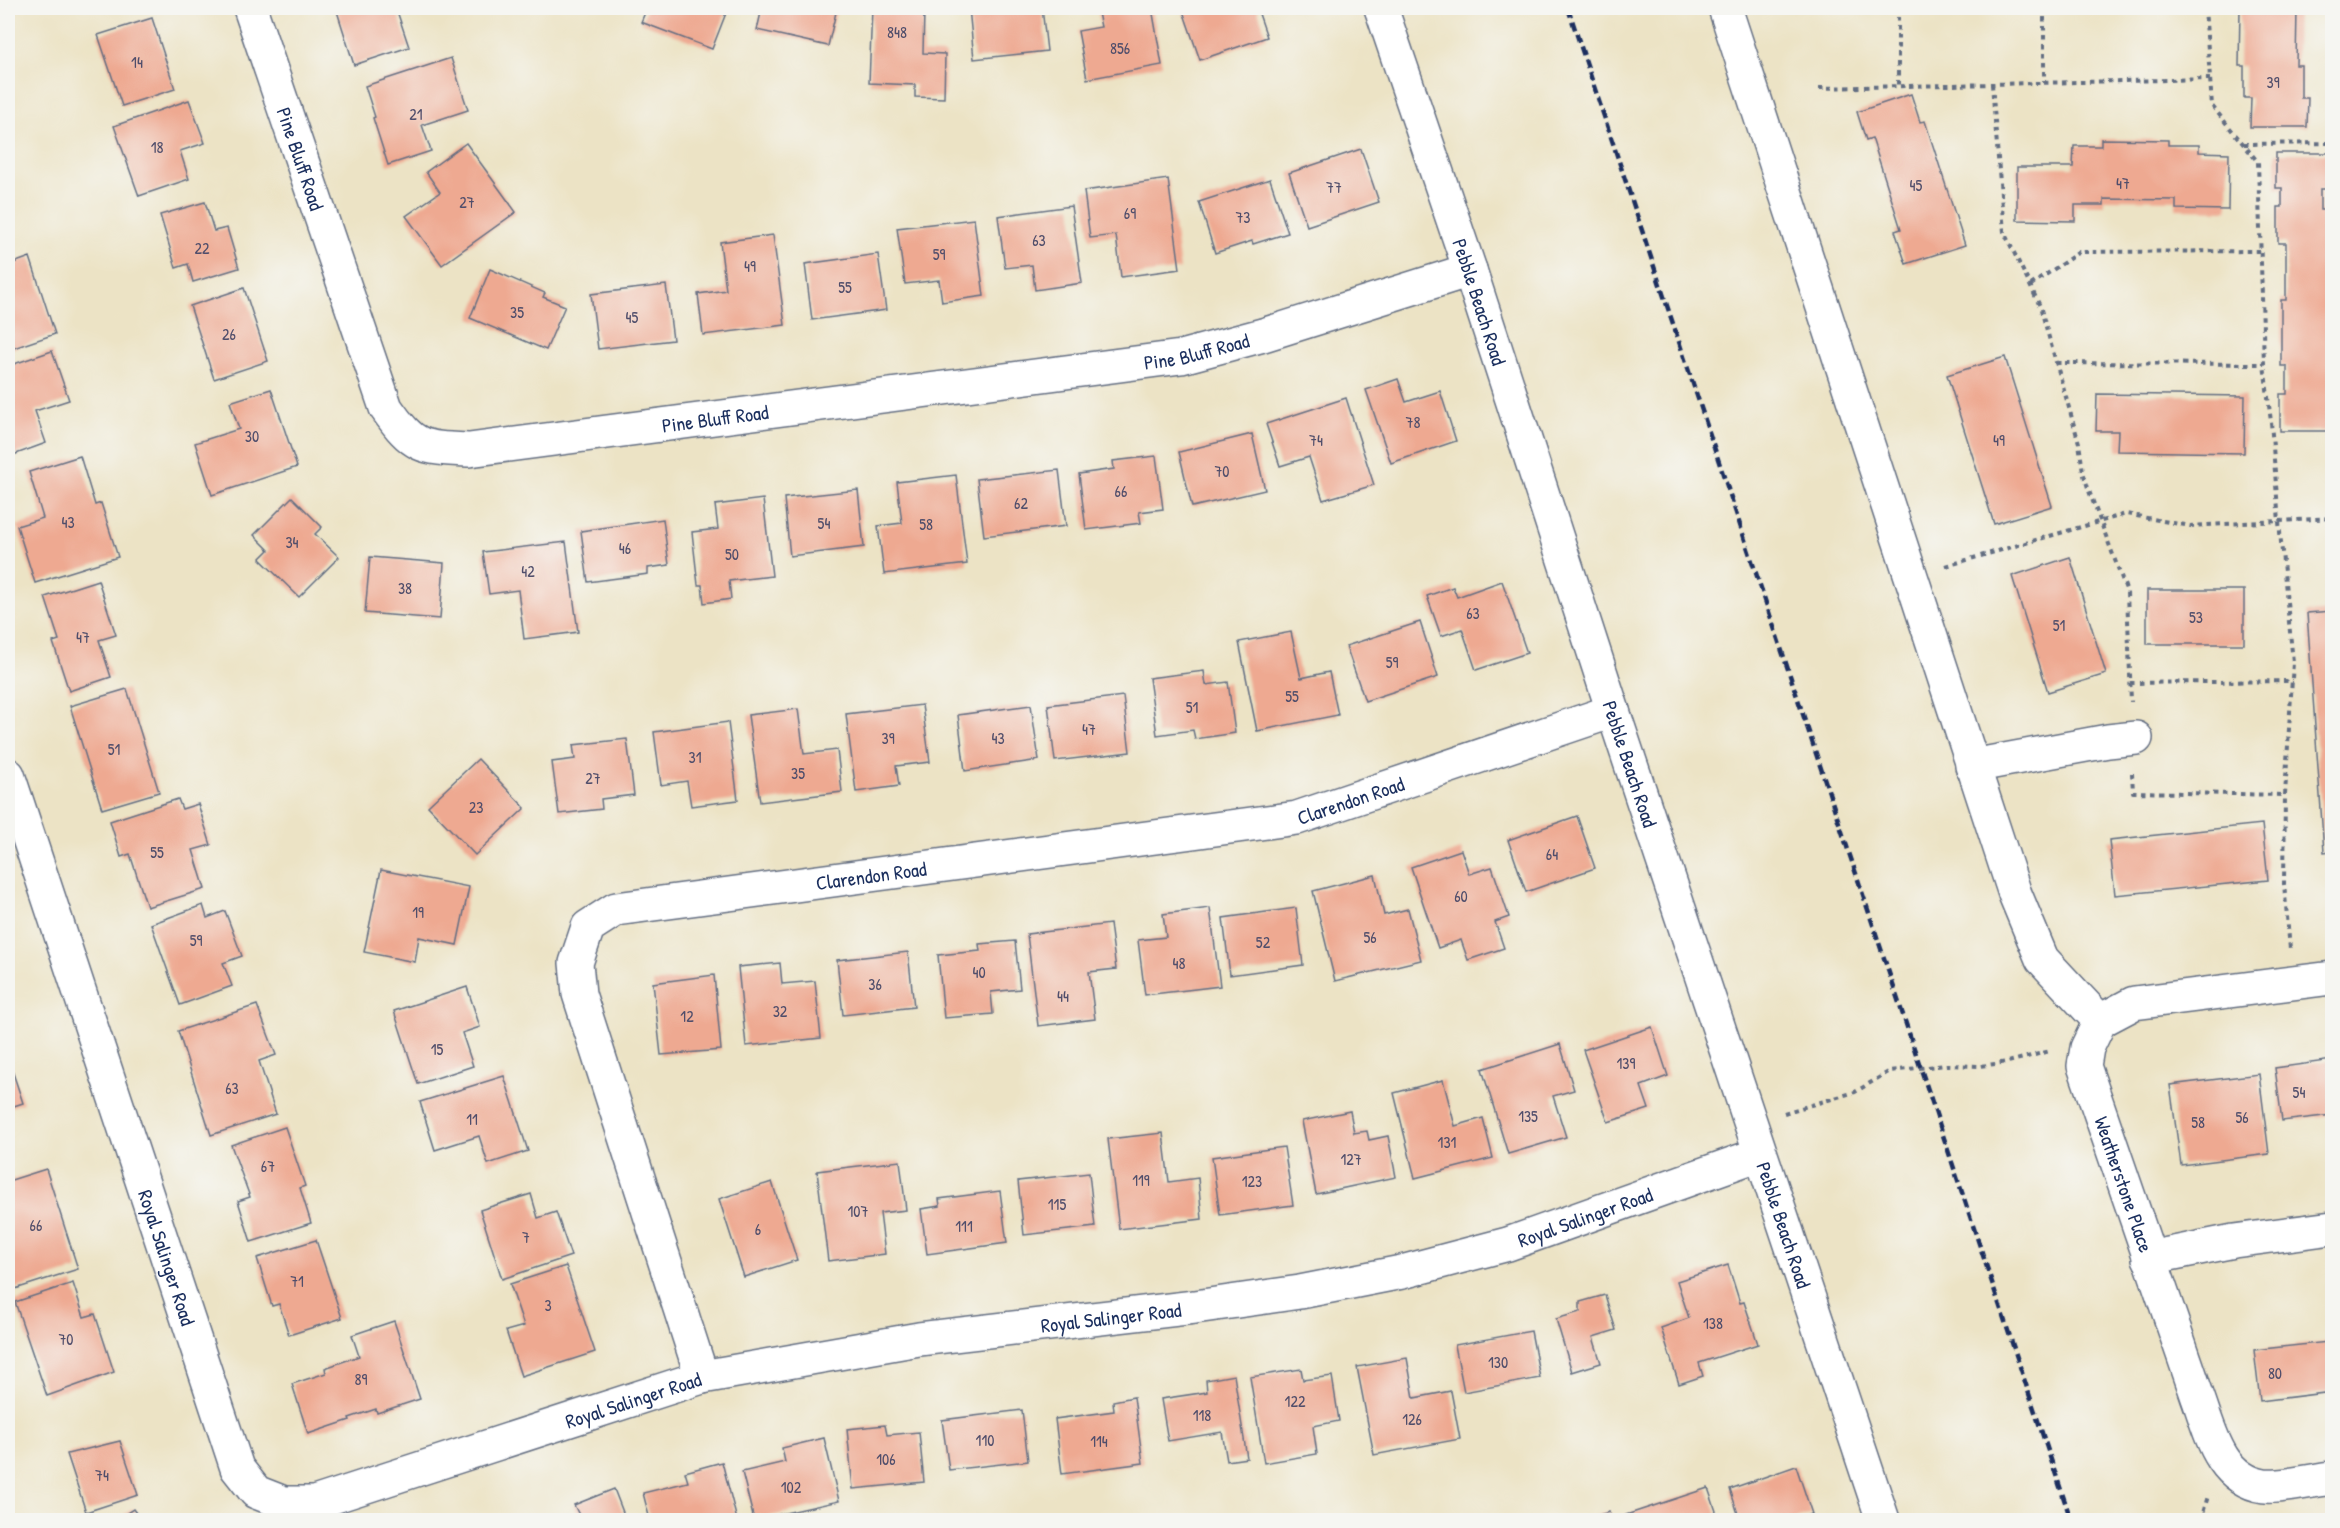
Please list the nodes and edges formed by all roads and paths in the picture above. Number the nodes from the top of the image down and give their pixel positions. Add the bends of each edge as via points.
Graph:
1 (250, 8) edge
2 (1381, 8) edge
3 (1725, 8) edge
4 (2044, 8) edge
5 (2205, 8) edge
6 (1898, 17) dead end
7 (2210, 78) junction
8 (2044, 83) junction
9 (1992, 84) junction
10 (1898, 86) junction
11 (1819, 88) dead end
12 (2332, 143) edge
13 (2243, 144) junction
14 (2260, 251) junction
15 (1470, 270) junction
16 (2031, 285) junction
17 (2056, 363) junction
18 (2264, 364) junction
19 (2332, 518) edge
20 (2100, 521) junction
21 (2279, 522) junction
22 (1910, 576) junction
23 (2293, 681) junction
24 (2130, 683) junction
25 (1613, 711) junction
26 (2134, 738) junction
27 (1972, 766) junction
28 (8, 775) edge
29 (2285, 795) junction
30 (2332, 978) edge
31 (2294, 982) junction
32 (2093, 1035) junction
33 (1779, 1114) dead end
34 (1760, 1154) junction
35 (2332, 1228) edge
36 (2149, 1258) junction
37 (702, 1377) junction
38 (2332, 1478) edge
39 (1883, 1521) edge

1 - 15 street, Pine Bluff Road via 386,408 404,434 429,448 469,450 1181,357
2 - 15 street, Pebble Beach Road
3 - 22 street
4 - 8 path
5 - 7 path
6 - 10 path
7 - 8 path
7 - 13 path via 2212,106
8 - 9 path
9 - 10 path
9 - 16 path via 2004,232
10 - 11 path
12 - 13 path
13 - 14 path via 2258,162
14 - 16 path via 2079,252
14 - 18 path
15 - 25 street, Pebble Beach Road
16 - 17 path
17 - 18 path
17 - 20 path via 2079,443 2083,472
18 - 21 path
19 - 21 path
20 - 21 path via 2126,514 2190,526
20 - 22 path
20 - 24 path via 2127,592
21 - 23 path
22 - 27 street
23 - 24 path
23 - 29 path
24 - 26 path
25 - 34 street, Pebble Beach Road
25 - 37 street, Clarendon Road via 1297,818 616,909 588,927 576,963 579,994
26 - 27 street
26 - 29 path via 2133,792
27 - 32 street via 2015,894 2042,959
28 - 37 street, Royal Salinger Road via 237,1468 256,1492 284,1503 314,1503
29 - 31 path via 2284,884
30 - 31 street
31 - 32 street via 2133,1003
32 - 33 path via 2008,1062 1890,1071 1855,1092
32 - 36 street, Weatherstone Place via 2084,1066
34 - 37 street, Royal Salinger Road via 1508,1244 1402,1272 1195,1307 920,1339
34 - 39 street, Pebble Beach Road
35 - 36 street via 2234,1241
36 - 38 street, Weatherstone Place via 2216,1446 2229,1470 2265,1486

